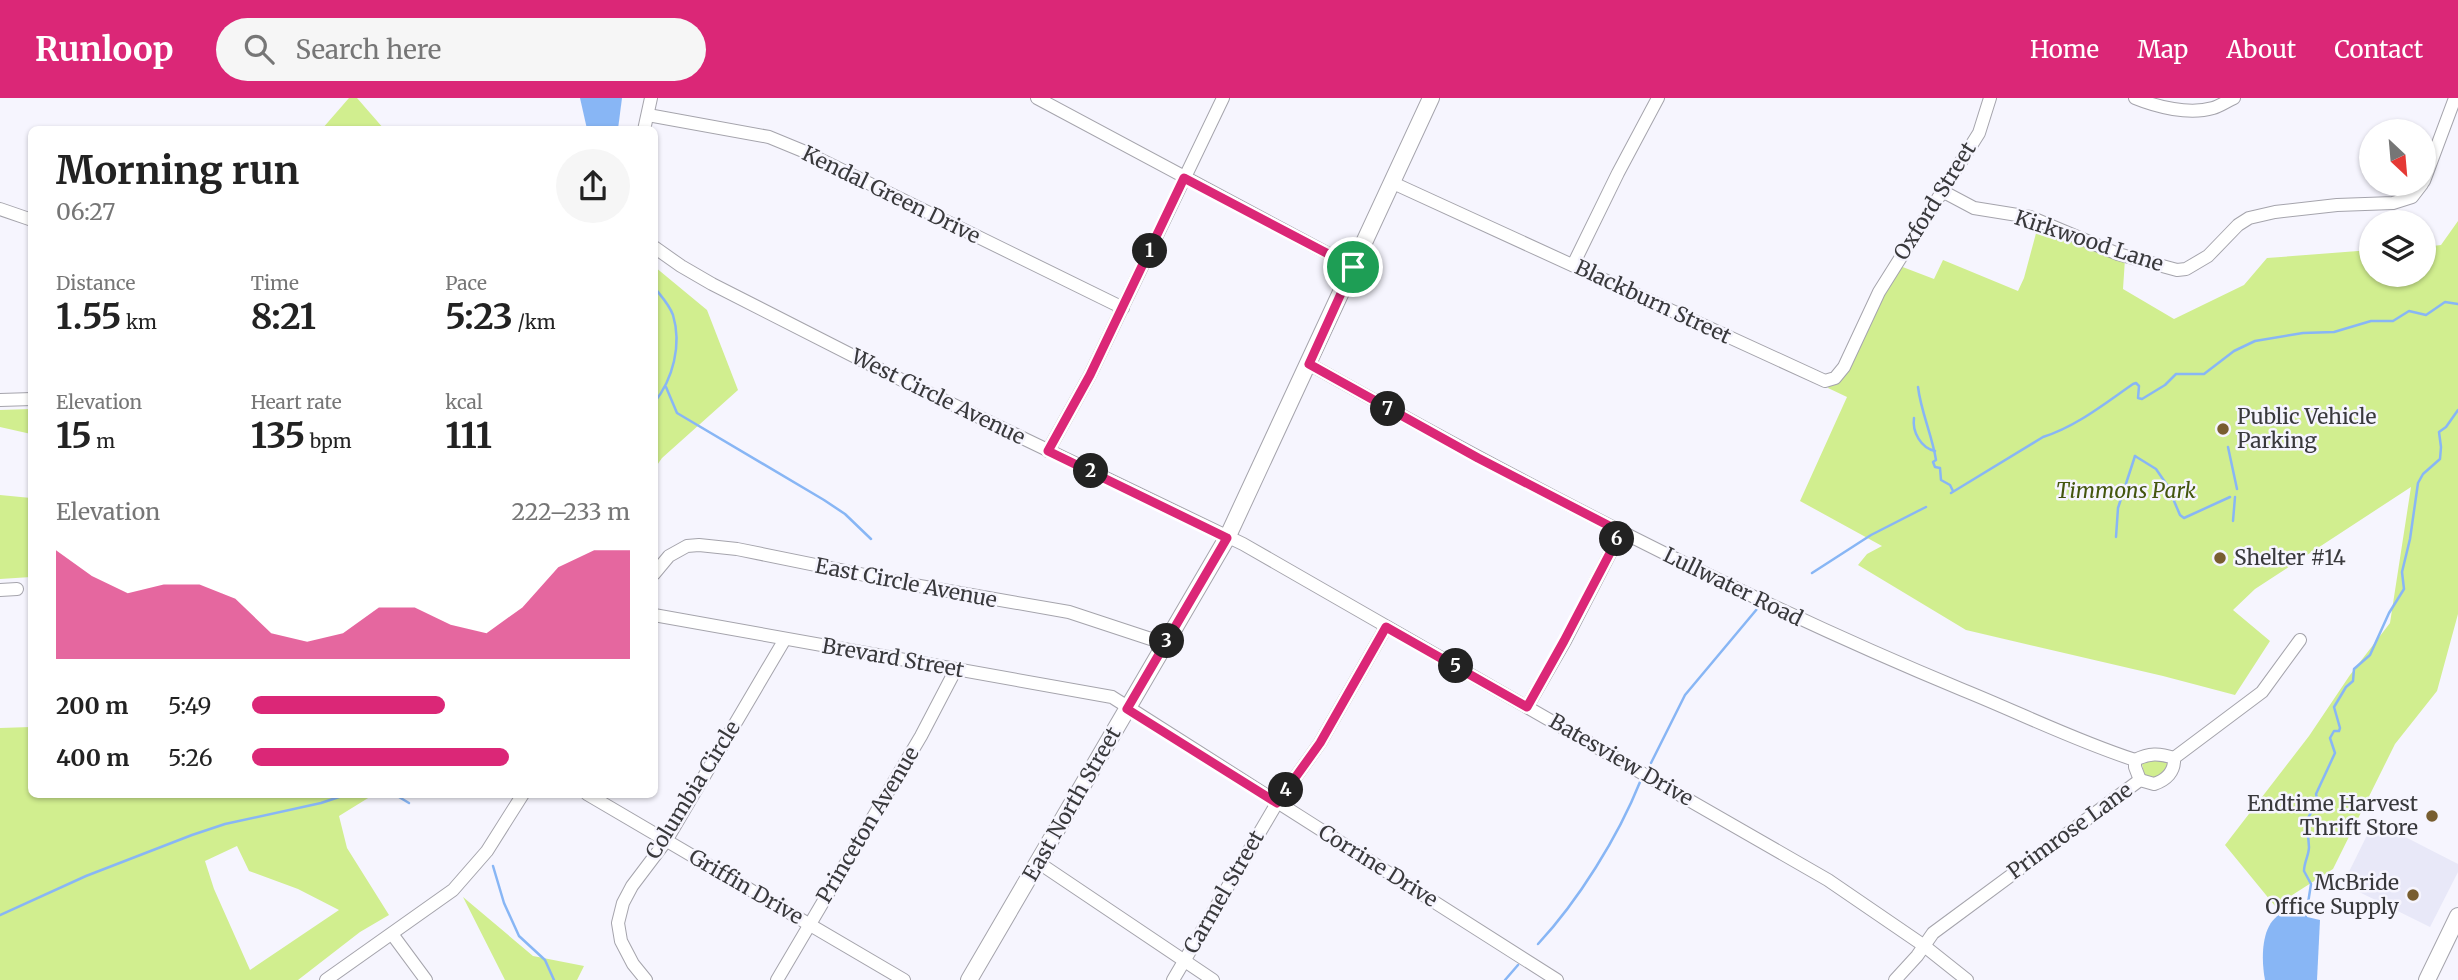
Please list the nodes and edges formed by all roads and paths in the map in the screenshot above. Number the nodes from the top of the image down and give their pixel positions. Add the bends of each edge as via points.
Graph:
1 (651, 98) edge
2 (1037, 98) edge
3 (1223, 98) edge
4 (1431, 98) edge
5 (1658, 98) edge
6 (1990, 98) edge
7 (2134, 98) edge
8 (2234, 98) edge
9 (2455, 98) edge
10 (648, 115) junction
11 (645, 126) edge
12 (2436, 148) edge
13 (1184, 178) junction
14 (1392, 183) junction
15 (1942, 191) junction
16 (2413, 196) edge
17 (0, 209) edge
18 (28, 219) edge
19 (658, 250) edge
20 (1573, 265) junction
21 (1353, 267) junction
22 (1875, 302) joint
23 (1123, 308) junction
24 (1309, 364) junction
25 (28, 399) edge
26 (0, 400) edge
27 (1048, 451) junction
28 (1621, 532) junction
29 (1227, 538) junction
30 (658, 569) edge
31 (17, 589) dead end
32 (0, 590) edge
33 (658, 616) edge
34 (1386, 627) junction
35 (785, 639) junction
36 (2300, 640) dead end
37 (1166, 644) junction
38 (956, 670) junction
39 (1527, 707) junction
40 (1127, 709) junction
41 (2174, 758) junction
42 (2135, 760) junction
43 (2140, 780) junction
44 (520, 798) edge
45 (594, 798) edge
46 (1277, 803) junction
47 (666, 841) junction
48 (1039, 863) junction
49 (2458, 916) edge
50 (810, 924) junction
51 (392, 934) junction
52 (1923, 945) junction
53 (1184, 961) junction
54 (326, 980) edge
55 (426, 980) edge
56 (646, 980) edge
57 (777, 980) edge
58 (904, 980) edge
59 (970, 980) edge
60 (1172, 980) edge
61 (1213, 980) edge
62 (1557, 980) edge
63 (1895, 980) edge
64 (1967, 980) edge
65 (2427, 980) edge

1 - 10 street
2 - 13 street
3 - 13 street
4 - 14 main road, East North Street
5 - 20 street
6 - 15 street, Oxford Street via 1979,133
7 - 8 street via 2192,109 2213,108
9 - 12 street, Kirkwood Lane
10 - 11 street
10 - 23 street, Kendal Green Drive via 769,138 803,151
13 - 21 street
13 - 23 street
14 - 20 street, Blackburn Street
14 - 21 main road, East North Street
15 - 16 street, Kirkwood Lane via 1974,208 2030,216 2118,254 2177,270 2208,256 2249,218 2337,205 2393,203
15 - 22 street, Oxford Street
17 - 18 street
19 - 27 street, West Circle Avenue via 712,284
20 - 22 street, Blackburn Street via 1825,381 1840,374
21 - 24 main road, East North Street
23 - 27 street
24 - 28 street, Lullwater Road
24 - 29 main road, East North Street
25 - 26 street
27 - 29 street, West Circle Avenue
28 - 39 street
28 - 42 street, Lullwater Road via 1824,631
29 - 34 street, Batesview Drive
29 - 37 main road, East North Street
30 - 37 street, East Circle Avenue via 687,546 737,549 1069,612
31 - 32 street
33 - 35 street, Brevard Street
34 - 39 street, Batesview Drive
34 - 46 street, Carmel Street via 1320,743
35 - 38 street, Brevard Street
35 - 47 street, Columbia Circle
36 - 41 street, Primrose Lane via 2262,692
37 - 40 main road, East North Street
38 - 40 street, Brevard Street via 1112,697
38 - 50 street, Princeton Avenue
39 - 52 street, Batesview Drive via 1828,880
40 - 46 street, Corrine Drive
40 - 48 main road, East North Street
41 - 42 street, Lullwater Road via 2161,754
41 - 43 street, Primrose Lane via 2166,779 2154,784
42 - 43 street
43 - 52 street, Primrose Lane
44 - 51 street via 465,878
45 - 47 street, Griffin Drive
46 - 53 street, Carmel Street
46 - 62 street, Corrine Drive
47 - 50 street, Griffin Drive
47 - 56 street, Columbia Circle via 632,886 618,923 627,954
48 - 53 street
48 - 59 main road, East North Street
49 - 65 main road
50 - 57 street, Princeton Avenue
50 - 58 street, Griffin Drive
51 - 54 street
51 - 55 street
52 - 63 street, Primrose Lane
52 - 64 street, Batesview Drive
53 - 60 street, Carmel Street
53 - 61 street

